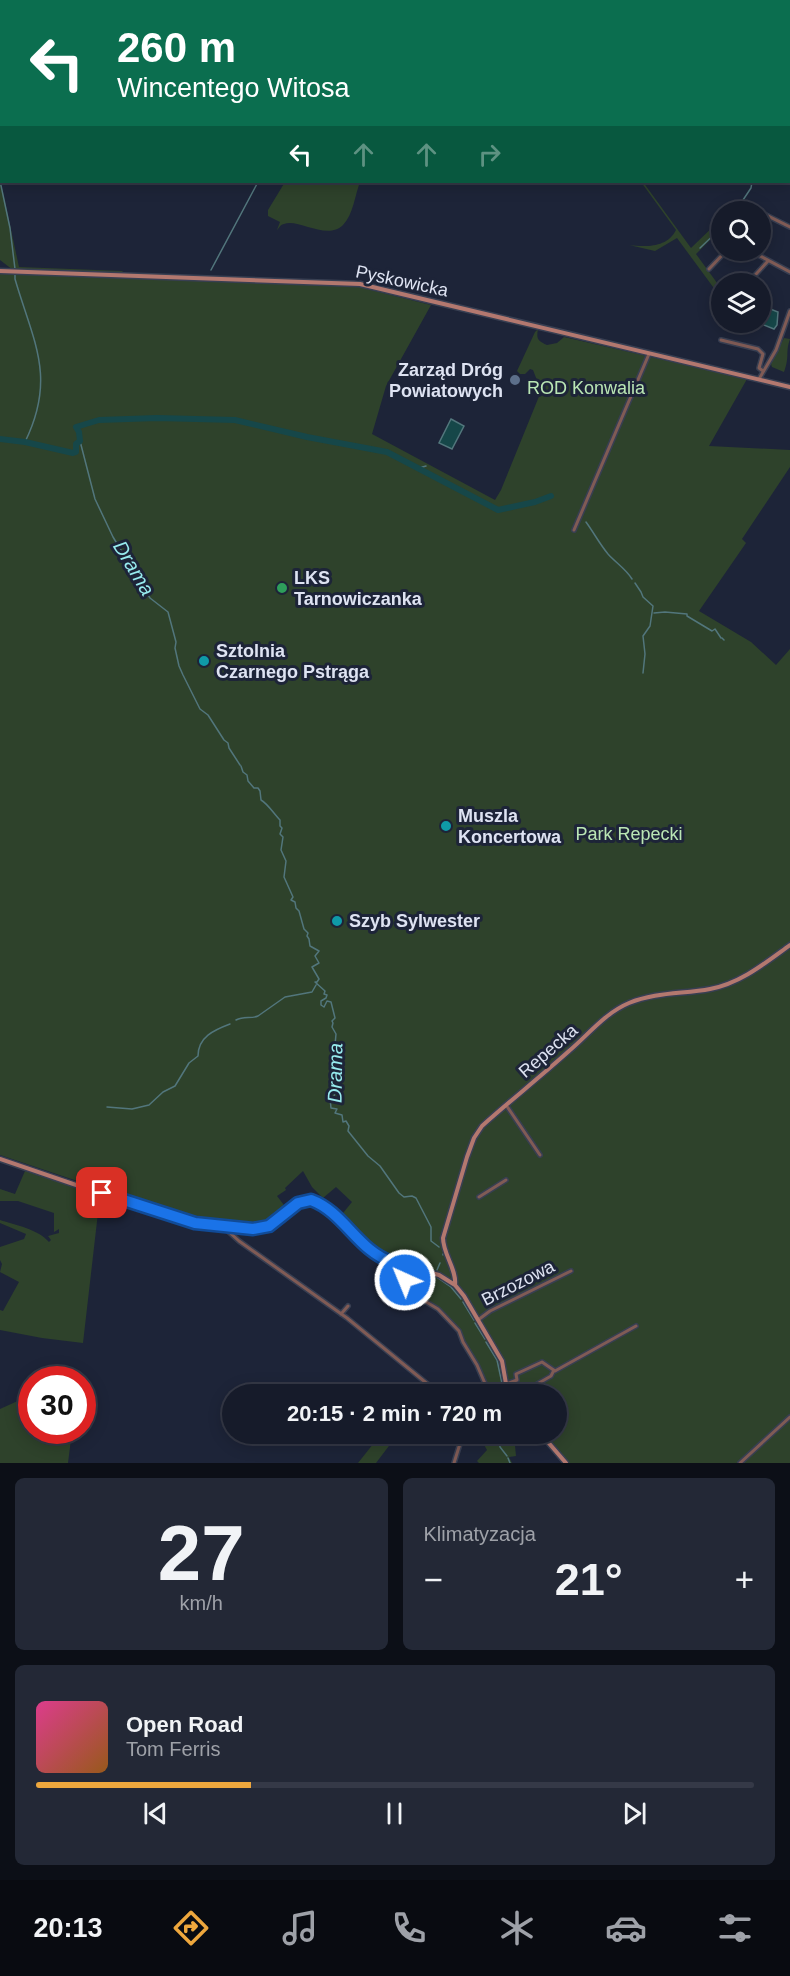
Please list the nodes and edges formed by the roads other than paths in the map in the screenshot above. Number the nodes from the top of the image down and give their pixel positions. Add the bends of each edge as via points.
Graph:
1 (771, 218) edge
2 (790, 227) edge
3 (717, 261) edge
4 (769, 261) joint
5 (709, 269) dead end
6 (0, 272) edge
7 (790, 272) edge
8 (758, 273) edge
9 (790, 311) edge
10 (721, 340) dead end
11 (649, 354) junction
12 (763, 371) junction
13 (759, 379) junction
14 (790, 387) edge
15 (574, 530) dead end
16 (790, 945) edge
17 (506, 1105) junction
18 (540, 1155) dead end
19 (0, 1159) edge
20 (506, 1180) dead end
21 (479, 1197) dead end
22 (226, 1226) junction
23 (392, 1262) junction
24 (571, 1271) dead end
25 (455, 1285) junction
26 (348, 1306) dead end
27 (342, 1314) junction
28 (478, 1320) junction
29 (636, 1326) dead end
30 (554, 1370) junction
31 (428, 1384) edge
32 (485, 1384) edge
33 (507, 1384) joint
34 (537, 1384) edge
35 (790, 1417) edge
36 (460, 1444) edge
37 (550, 1444) edge
38 (454, 1463) edge
39 (566, 1463) edge
40 (740, 1463) edge

1 - 2 street
3 - 5 street
4 - 7 street
4 - 8 street
6 - 11 street, Pyskowicka via 360,284
9 - 12 street via 776,350
10 - 12 street via 758,349 763,354 759,368
11 - 13 street, Pyskowicka
11 - 15 street
12 - 13 street
13 - 14 street, Pyskowicka
16 - 17 street, Repecka via 746,976 725,985 646,998 620,1007
17 - 18 street
17 - 25 street, Repecka via 474,1138 445,1232 443,1245
19 - 22 street via 186,1221
20 - 21 street
22 - 23 street via 265,1228 300,1202 311,1200 329,1210 370,1250
22 - 27 street via 239,1241
23 - 25 street via 439,1275
23 - 32 street via 423,1300 459,1331
24 - 28 street, Brzozowa
25 - 28 street
26 - 27 street
27 - 31 street
28 - 33 street via 502,1361
29 - 30 street
30 - 33 street via 542,1362 516,1374 517,1380
30 - 34 street
35 - 40 street
36 - 38 street
37 - 39 street

